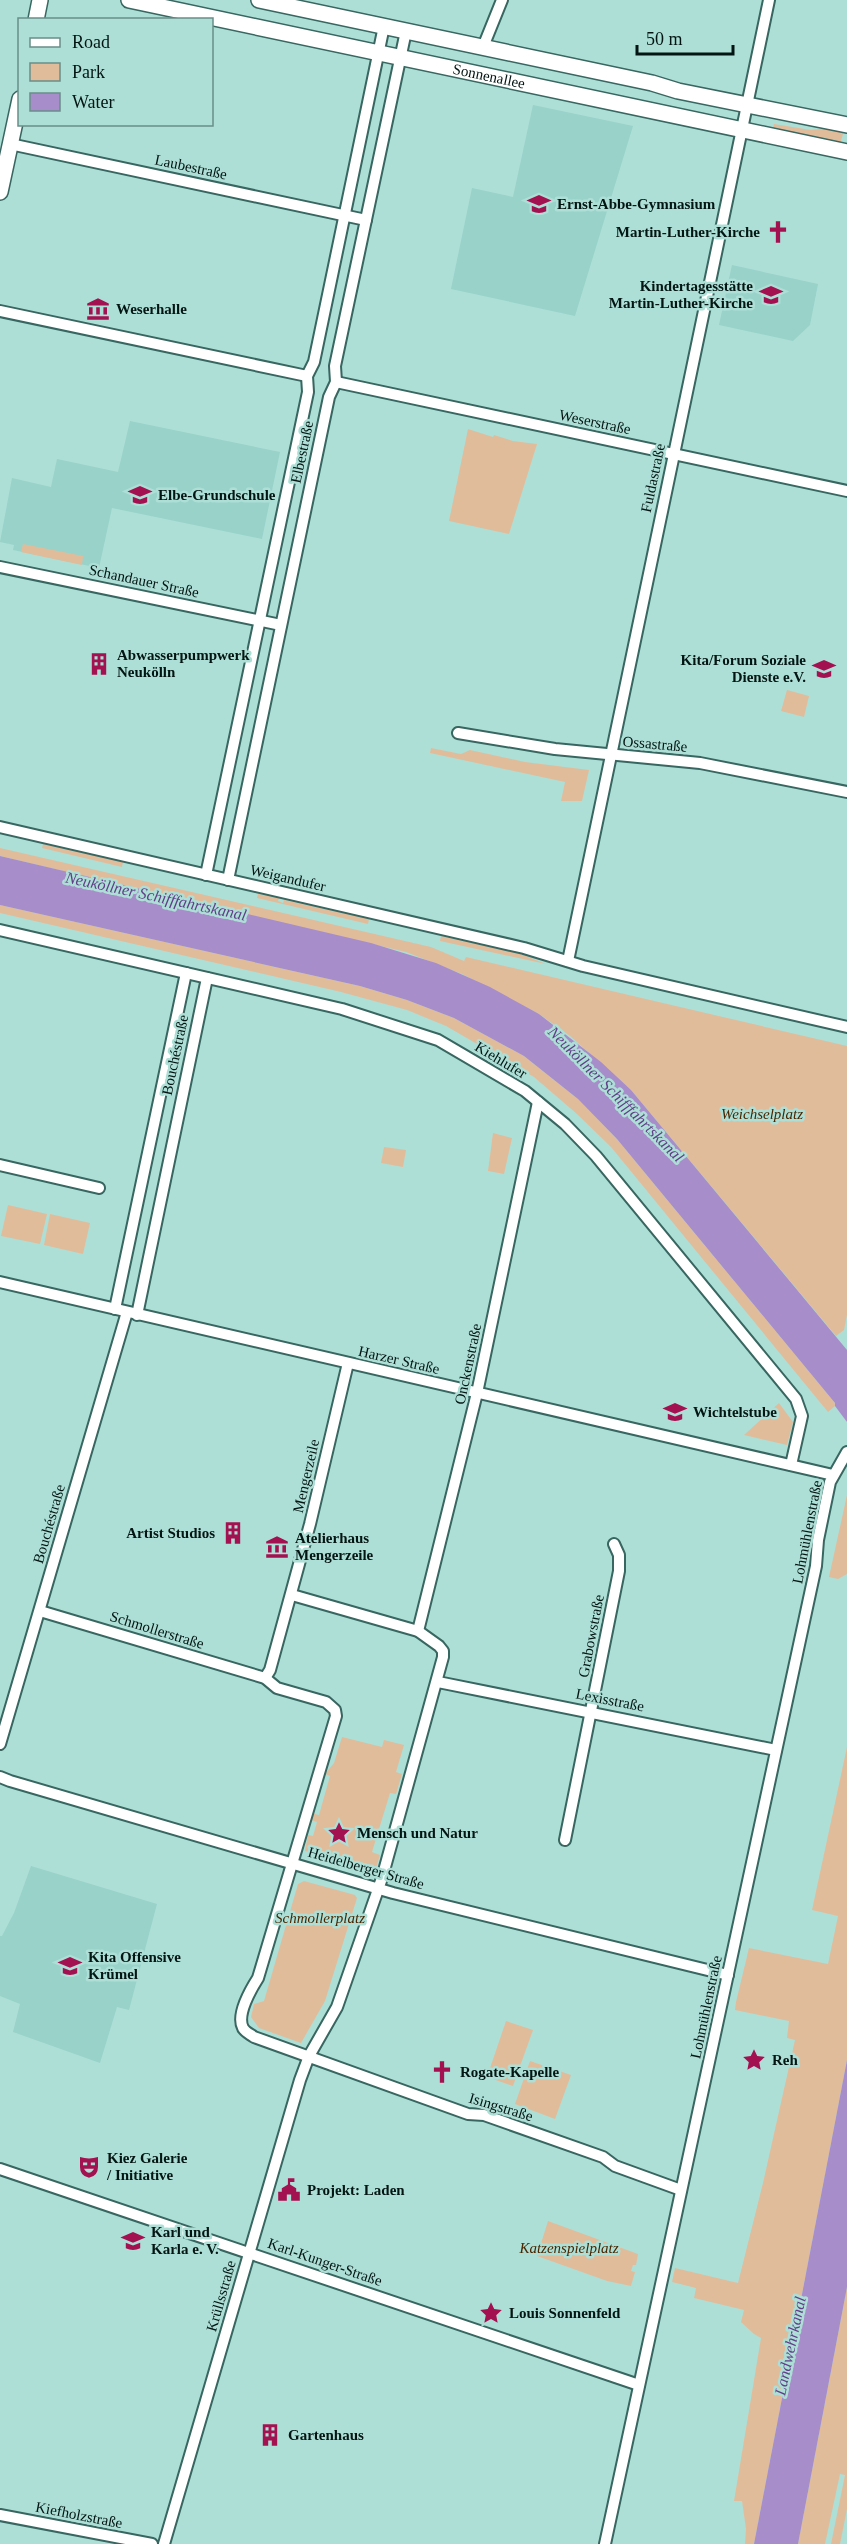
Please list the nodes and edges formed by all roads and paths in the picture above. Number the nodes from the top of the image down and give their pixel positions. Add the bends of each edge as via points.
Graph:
1 (40, 0) edge
2 (129, 0) edge
3 (260, 0) edge
4 (502, 0) edge
5 (769, 0) edge
6 (36, 18) edge
7 (384, 26) junction
8 (406, 31) junction
9 (483, 47) junction
10 (379, 53) junction
11 (401, 58) junction
12 (747, 105) junction
13 (18, 108) edge
14 (847, 125) edge
15 (742, 130) junction
16 (10, 144) junction
17 (847, 152) edge
18 (0, 192) edge
19 (345, 215) junction
20 (366, 220) junction
21 (0, 311) edge
22 (307, 376) junction
23 (336, 382) junction
24 (674, 454) junction
25 (847, 491) edge
26 (0, 567) edge
27 (260, 621) junction
28 (281, 625) junction
29 (458, 733) dead end
30 (611, 754) junction
31 (847, 792) edge
32 (0, 827) edge
33 (206, 875) junction
34 (228, 880) junction
35 (0, 930) edge
36 (568, 962) junction
37 (186, 973) junction
38 (207, 978) junction
39 (847, 1027) edge
40 (538, 1101) junction
41 (0, 1165) edge
42 (99, 1188) dead end
43 (0, 1282) edge
44 (115, 1309) junction
45 (132, 1313) junction
46 (348, 1364) junction
47 (477, 1393) junction
48 (847, 1452) edge
49 (844, 1464) edge
50 (791, 1465) junction
51 (833, 1475) junction
52 (614, 1544) dead end
53 (292, 1595) junction
54 (40, 1611) junction
55 (418, 1631) junction
56 (265, 1678) junction
57 (438, 1682) junction
58 (591, 1712) junction
59 (0, 1744) edge
60 (776, 1750) junction
61 (0, 1777) edge
62 (565, 1840) dead end
63 (291, 1862) junction
64 (378, 1888) junction
65 (728, 1975) junction
66 (309, 2056) junction
67 (0, 2169) edge
68 (681, 2190) junction
69 (250, 2253) junction
70 (639, 2385) junction
71 (0, 2515) edge
72 (152, 2544) edge
73 (164, 2544) edge
74 (605, 2544) edge

1 - 6 main road
2 - 10 main road, Sonnenallee
3 - 7 main road, Sonnenallee
4 - 9 street
5 - 12 street, Fuldastraße
7 - 8 main road, Sonnenallee
7 - 10 street, Elbestraße
8 - 9 main road, Sonnenallee
8 - 11 street, Elbestraße
9 - 12 main road, Sonnenallee
10 - 11 main road, Sonnenallee
10 - 19 street, Elbestraße
11 - 15 main road, Sonnenallee
11 - 20 street, Elbestraße
12 - 14 main road, Sonnenallee
12 - 15 street, Fuldastraße
13 - 16 main road
15 - 17 main road, Sonnenallee
15 - 24 street, Fuldastraße
16 - 18 main road
16 - 19 street, Laubestraße
19 - 20 street, Laubestraße
19 - 22 street, Elbestraße via 314,362
20 - 23 street, Elbestraße via 335,366
21 - 22 street
22 - 27 street, Elbestraße via 308,392
23 - 24 street, Weserstraße
23 - 28 street, Elbestraße via 329,396
24 - 25 street, Weserstraße
24 - 30 street, Fuldastraße
26 - 27 street, Schandauer Straße
27 - 28 street, Schandauer Straße
27 - 33 street, Elbestraße
28 - 34 street, Elbestraße
29 - 30 street, Ossastraße
30 - 31 street, Ossastraße via 700,763
30 - 36 street, Fuldastraße
32 - 33 street, Weigandufer
33 - 34 street, Weigandufer
34 - 36 street, Weigandufer via 524,948
35 - 37 street, Kiehlufer
36 - 39 street
37 - 38 street, Kiehlufer
37 - 44 street, Bouchéstraße
38 - 40 street, Kiehlufer via 342,1009 438,1040
38 - 45 street, Bouchéstraße
40 - 47 street, Onckenstraße
40 - 50 street, Kiehlufer via 596,1156 799,1402 802,1416
41 - 42 street
43 - 44 street, Harzer Straße
44 - 45 street, Harzer Straße
45 - 46 street, Harzer Straße
45 - 54 street, Bouchéstraße
46 - 47 street, Harzer Straße
46 - 53 street, Mengerzeile
47 - 50 street, Harzer Straße
47 - 55 street, Onckenstraße
48 - 49 street
49 - 51 street
50 - 51 street, Harzer Straße
51 - 60 street, Lohmühlenstraße
52 - 58 street, Grabowstraße via 619,1571
53 - 55 street
53 - 56 street
54 - 56 street, Schmollerstraße
54 - 59 street, Bouchéstraße
55 - 57 street via 443,1651
56 - 63 street via 277,1688 326,1702 336,1716
57 - 58 street, Lexisstraße
57 - 64 street
58 - 60 street, Lexisstraße
58 - 62 street, Grabowstraße
60 - 65 street, Lohmühlenstraße
61 - 63 street, Heidelberger Straße
63 - 64 street, Heidelberger Straße
63 - 66 street via 241,2023 254,2037
64 - 65 street, Heidelberger Straße
64 - 66 street via 337,2007
65 - 68 street, Lohmühlenstraße
66 - 68 street, Isingstraße via 468,2114 484,2115 603,2157 615,2166
66 - 69 street, Krüllsstraße
67 - 69 street, Karl-Kunger-Straße
68 - 70 street, Lohmühlenstraße
69 - 70 street, Karl-Kunger-Straße
69 - 73 street, Krüllsstraße
70 - 74 street, Lohmühlenstraße
71 - 72 street, Kiefholzstraße

